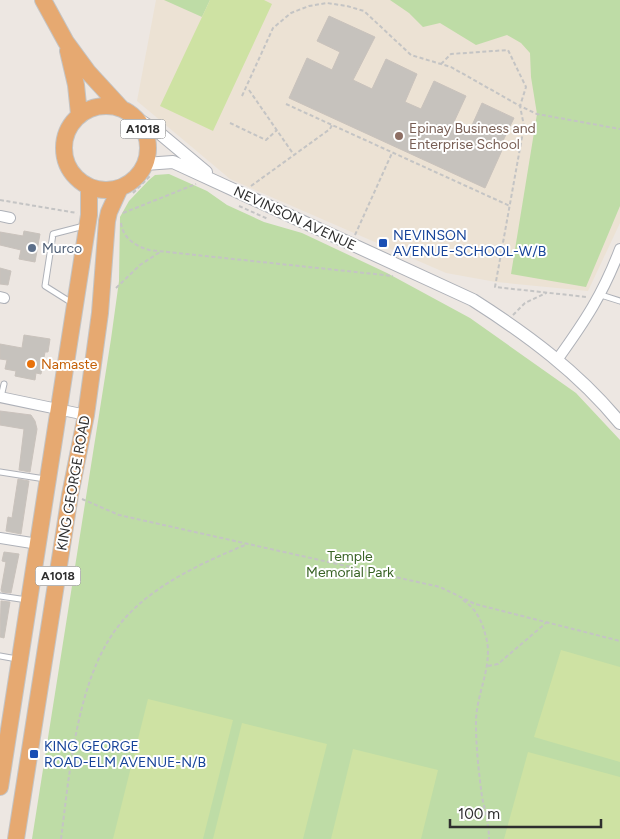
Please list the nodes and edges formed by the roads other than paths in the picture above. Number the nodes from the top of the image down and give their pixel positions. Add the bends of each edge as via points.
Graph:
1 (43, 0) edge
2 (66, 42) junction
3 (128, 113) junction
4 (79, 114) junction
5 (149, 169) junction
6 (215, 180) junction
7 (89, 187) junction
8 (125, 192) junction
9 (88, 220) junction
10 (620, 249) edge
11 (600, 297) junction
12 (620, 301) edge
13 (75, 305) junction
14 (557, 360) junction
15 (4, 384) dead end
16 (1, 397) edge
17 (59, 410) junction
18 (86, 415) junction
19 (620, 423) edge
20 (0, 472) edge
21 (48, 479) junction
22 (0, 538) edge
23 (38, 544) junction
24 (0, 596) edge
25 (29, 600) junction
26 (0, 656) edge
27 (20, 660) junction
28 (6, 713) edge
29 (36, 718) junction
30 (0, 787) edge
31 (16, 839) edge

1 - 2 highway, A1018
2 - 3 highway, A1018 via 88,72
2 - 4 highway, A1018
3 - 4 highway, A1018 via 100,106
3 - 5 highway, A1018 via 142,127 147,139
3 - 6 street, NEVINSON AVENUE via 157,130
4 - 7 highway via 67,132 63,153 76,179
5 - 6 street, NEVINSON AVENUE via 173,162
5 - 8 highway, A1018 via 131,182
6 - 14 street, NEVINSON AVENUE via 473,300
7 - 8 highway
7 - 9 highway, KING GEORGE ROAD / A1018
8 - 18 highway, KING GEORGE ROAD / A1018 via 108,212 106,221 100,313
9 - 13 highway, KING GEORGE ROAD / A1018
9 - 13 lane via 53,234 46,286
10 - 11 street
11 - 12 lane
11 - 14 street
13 - 17 highway, KING GEORGE ROAD / A1018
14 - 19 street, NEVINSON AVENUE via 595,394
15 - 16 lane
16 - 17 street
17 - 18 street
17 - 21 highway, KING GEORGE ROAD / A1018
18 - 29 highway, KING GEORGE ROAD / A1018 via 70,494
20 - 21 lane
21 - 23 highway, KING GEORGE ROAD / A1018
22 - 23 street
23 - 25 highway, KING GEORGE ROAD / A1018
24 - 25 lane
25 - 27 highway, KING GEORGE ROAD / A1018
26 - 27 lane
27 - 28 highway, KING GEORGE ROAD / A1018
28 - 29 highway
28 - 30 highway, KING GEORGE ROAD / A1018
29 - 31 highway, KING GEORGE ROAD / A1018

